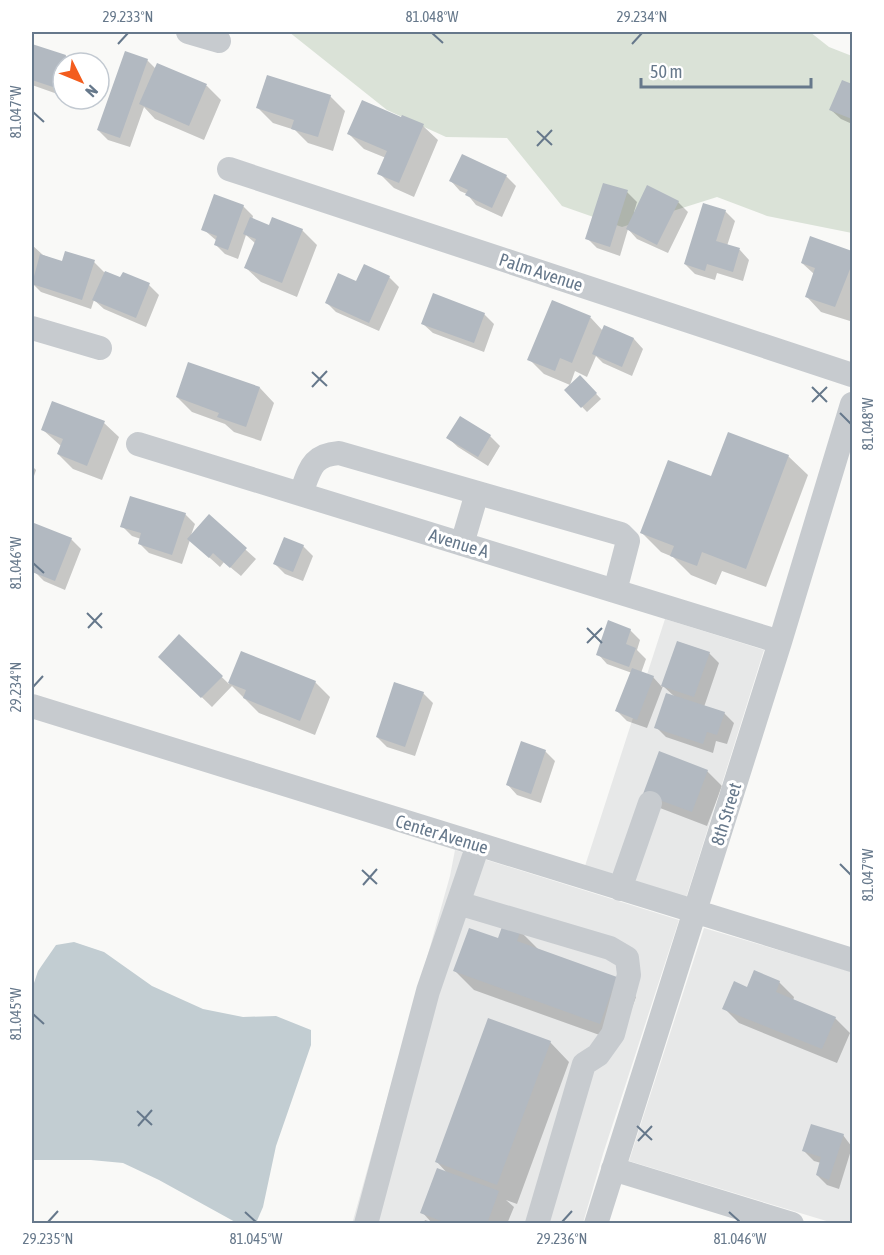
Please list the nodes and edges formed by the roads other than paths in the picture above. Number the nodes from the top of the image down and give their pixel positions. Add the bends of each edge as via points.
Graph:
1 (188, 32) edge
2 (219, 41) dead end
3 (229, 168) dead end
4 (32, 328) edge
5 (100, 348) dead end
6 (852, 375) edge
7 (852, 404) edge
8 (849, 429) edge
9 (138, 444) dead end
10 (477, 493) junction
11 (302, 494) junction
12 (462, 543) junction
13 (615, 591) junction
14 (780, 642) junction
15 (32, 705) edge
16 (650, 802) dead end
17 (478, 845) junction
18 (620, 889) junction
19 (458, 903) junction
20 (695, 913) junction
21 (852, 960) edge
22 (613, 1169) junction
23 (366, 1224) edge
24 (537, 1224) edge
25 (596, 1224) edge
26 (792, 1224) edge

1 - 2 street
3 - 6 street, Palm Avenue
4 - 5 street
7 - 8 street, 8th Street
8 - 14 street, 8th Street
9 - 11 street, Avenue A
10 - 11 street via 339,453 324,454 311,467
10 - 12 street
10 - 13 street via 621,534 627,541
11 - 12 street, Avenue A
12 - 13 street, Avenue A
13 - 14 street, Avenue A
14 - 20 street, 8th Street
15 - 17 street, Center Avenue
16 - 18 street
17 - 18 street, Center Avenue
17 - 19 street
18 - 20 street, Center Avenue
19 - 23 street via 428,992
19 - 24 street via 610,948 627,958 628,975 613,1034 598,1055 584,1065
20 - 21 street, Center Avenue
20 - 22 street, 8th Street
22 - 25 street, 8th Street
22 - 26 street

